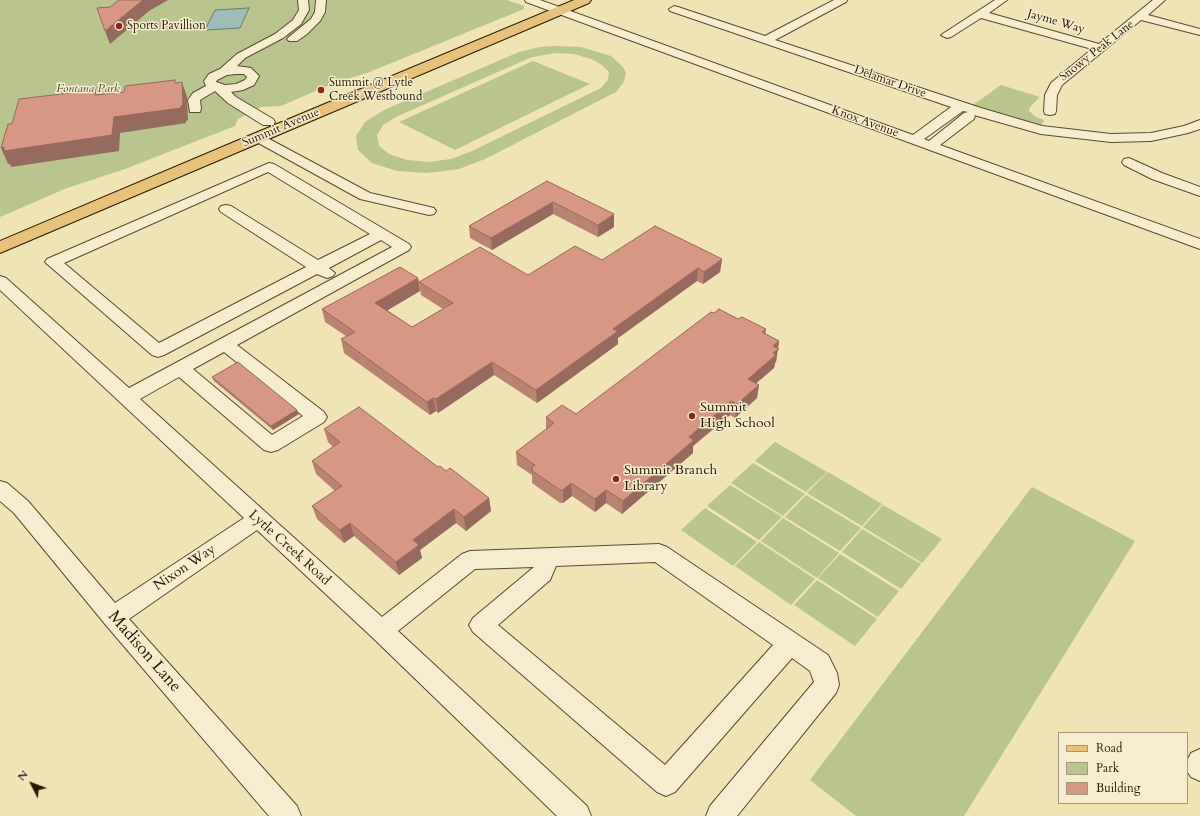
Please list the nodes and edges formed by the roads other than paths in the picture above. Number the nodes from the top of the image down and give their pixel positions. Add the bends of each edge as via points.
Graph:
1 (303, 0) edge
2 (320, 0) edge
3 (530, 0) edge
4 (585, 0) edge
5 (1002, 0) edge
6 (1160, 0) edge
7 (835, 1) edge
8 (557, 6) edge
9 (674, 9) dead end
10 (980, 14) junction
11 (1141, 17) junction
12 (1200, 32) edge
13 (947, 35) dead end
14 (766, 40) junction
15 (1102, 48) junction
16 (247, 71) junction
17 (224, 72) junction
18 (216, 87) junction
19 (239, 87) junction
20 (238, 103) junction
21 (961, 106) junction
22 (195, 109) dead end
23 (976, 111) junction
24 (1050, 111) dead end
25 (268, 122) junction
26 (1200, 124) edge
27 (258, 137) junction
28 (914, 140) junction
29 (930, 146) junction
30 (1129, 162) dead end
31 (313, 168) junction
32 (290, 179) junction
33 (1200, 192) edge
34 (226, 209) dead end
35 (51, 211) dead end
36 (429, 211) dead end
37 (381, 234) junction
38 (1200, 244) edge
39 (0, 248) edge
40 (318, 267) junction
41 (0, 281) edge
42 (340, 282) junction
43 (225, 344) junction
44 (181, 369) junction
45 (126, 398) junction
46 (0, 489) edge
47 (258, 519) junction
48 (546, 557) junction
49 (113, 617) junction
50 (380, 631) junction
51 (790, 644) junction
52 (287, 816) edge
53 (577, 816) edge
54 (720, 816) edge

1 - 17 street via 304,10 297,22 279,36 241,56
2 - 16 street via 318,16 303,32 255,60 248,66
3 - 8 street, Knox Avenue
4 - 8 main road, Summit Avenue
5 - 10 street
6 - 11 street, Snowy Peak Lane
7 - 14 street
8 - 25 main road, Summit Avenue
8 - 27 main road, Summit Avenue
8 - 28 street, Knox Avenue
9 - 14 street, Delamar Drive
10 - 13 street
10 - 15 street, Jayme Way
11 - 12 street
11 - 15 street, Snowy Peak Lane
14 - 21 street, Delamar Drive
15 - 24 street, Snowy Peak Lane via 1057,83 1051,95
16 - 17 street
16 - 19 street via 253,79
17 - 18 street via 210,80
18 - 19 street
18 - 20 street
18 - 22 street via 197,96 194,100
19 - 20 street
20 - 25 street
21 - 23 street, Delamar Drive
21 - 28 street
23 - 26 street, Delamar Drive via 1041,130 1111,138 1157,136
23 - 29 street
25 - 35 main road, Summit Avenue
27 - 31 street
27 - 39 main road, Summit Avenue
28 - 29 street, Knox Avenue
29 - 38 street, Knox Avenue
30 - 33 street via 1156,176
31 - 32 street
31 - 36 street via 365,196
32 - 37 street
32 - 40 street via 269,167 53,262 158,351
34 - 40 street
37 - 40 street
37 - 42 street via 403,247
40 - 42 street
41 - 45 street, Lytle Creek Road
42 - 43 street
43 - 44 street
43 - 44 street via 317,417 271,445
44 - 45 street
45 - 47 street, Lytle Creek Road
46 - 49 street, Madison Lane via 21,507
47 - 49 street, Nixon Way
47 - 50 street, Lytle Creek Road
48 - 50 street via 470,560
48 - 51 street via 659,553
48 - 51 street via 542,573 481,625 666,783
49 - 52 street, Madison Lane
50 - 53 street, Lytle Creek Road
51 - 54 street via 819,663 825,673 827,685

